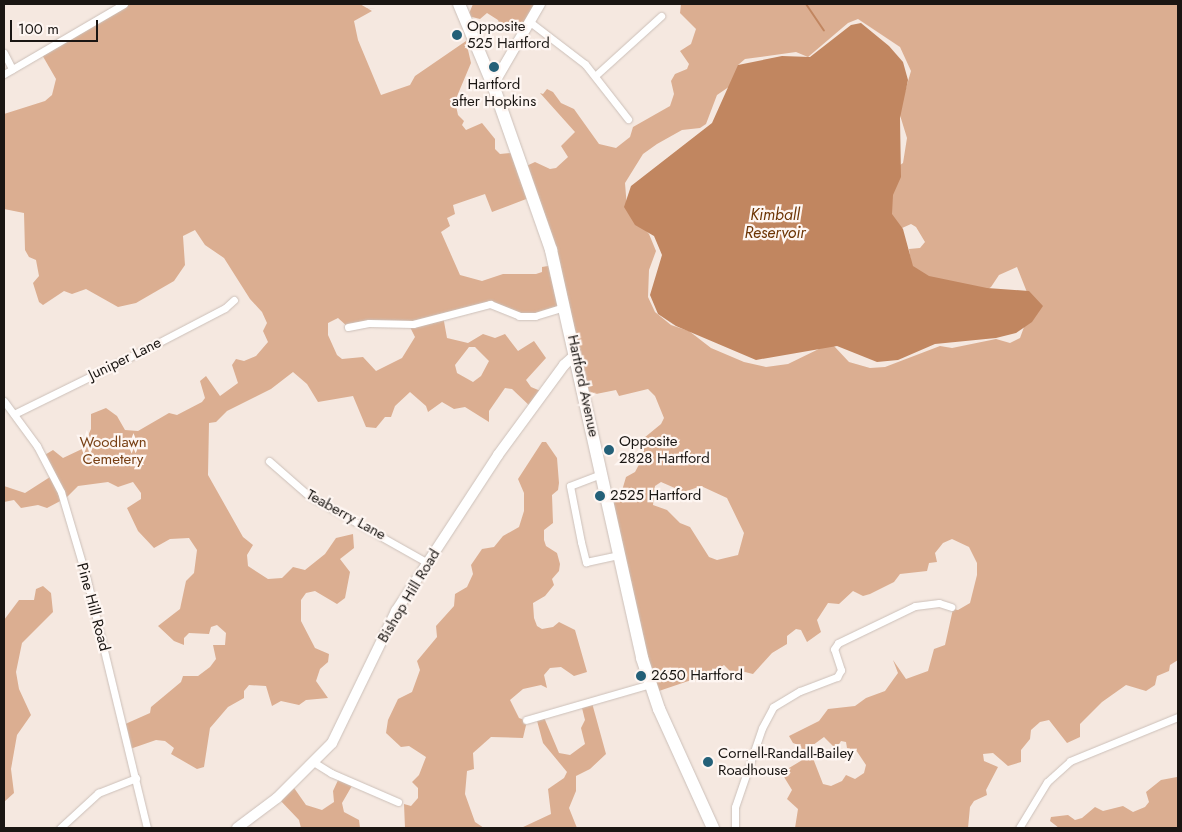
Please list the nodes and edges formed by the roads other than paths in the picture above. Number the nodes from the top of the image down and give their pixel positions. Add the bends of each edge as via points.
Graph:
1 (124, 4) edge
2 (459, 4) edge
3 (540, 4) edge
4 (662, 16) dead end
5 (530, 22) junction
6 (4, 53) edge
7 (12, 69) junction
8 (4, 74) edge
9 (596, 75) junction
10 (493, 85) junction
11 (628, 119) dead end
12 (234, 300) dead end
13 (566, 307) junction
14 (348, 327) dead end
15 (575, 355) junction
16 (4, 401) edge
17 (14, 414) junction
18 (269, 461) dead end
19 (601, 474) junction
20 (619, 555) junction
21 (428, 563) junction
22 (951, 607) dead end
23 (651, 684) junction
24 (1178, 717) edge
25 (526, 720) dead end
26 (315, 763) junction
27 (136, 778) junction
28 (398, 802) dead end
29 (60, 828) edge
30 (147, 828) edge
31 (237, 828) edge
32 (713, 828) edge
33 (735, 828) edge
34 (1020, 828) edge

1 - 7 street
2 - 10 highway, Hartford Avenue
3 - 5 street
4 - 9 street
5 - 9 street
5 - 10 street
6 - 7 street
7 - 8 street
9 - 11 street
10 - 13 highway, Hartford Avenue via 542,222
12 - 17 street, Juniper Lane via 225,308 152,346
13 - 14 street via 535,316 519,316 490,304 413,324 369,323
13 - 15 highway, Hartford Avenue
15 - 19 highway, Hartford Avenue
15 - 21 street, Bishop Hill Road via 503,448
16 - 17 street, Pine Hill Road
17 - 27 street, Pine Hill Road via 37,446 61,492 87,580
18 - 21 street, Teaberry Lane via 309,496
19 - 20 highway, Hartford Avenue
19 - 20 street via 570,486 580,542 586,562
20 - 23 highway, Hartford Avenue
21 - 26 street, Bishop Hill Road via 373,655 345,721
22 - 33 street via 939,603 915,606 838,642 834,649 840,673 773,707 758,738 735,807
23 - 25 street
23 - 32 highway, Hartford Avenue via 671,737
24 - 34 street via 1070,761 1047,782
26 - 28 street via 330,774
26 - 31 street, Bishop Hill Road
27 - 29 street via 98,793
27 - 30 street, Pine Hill Road

